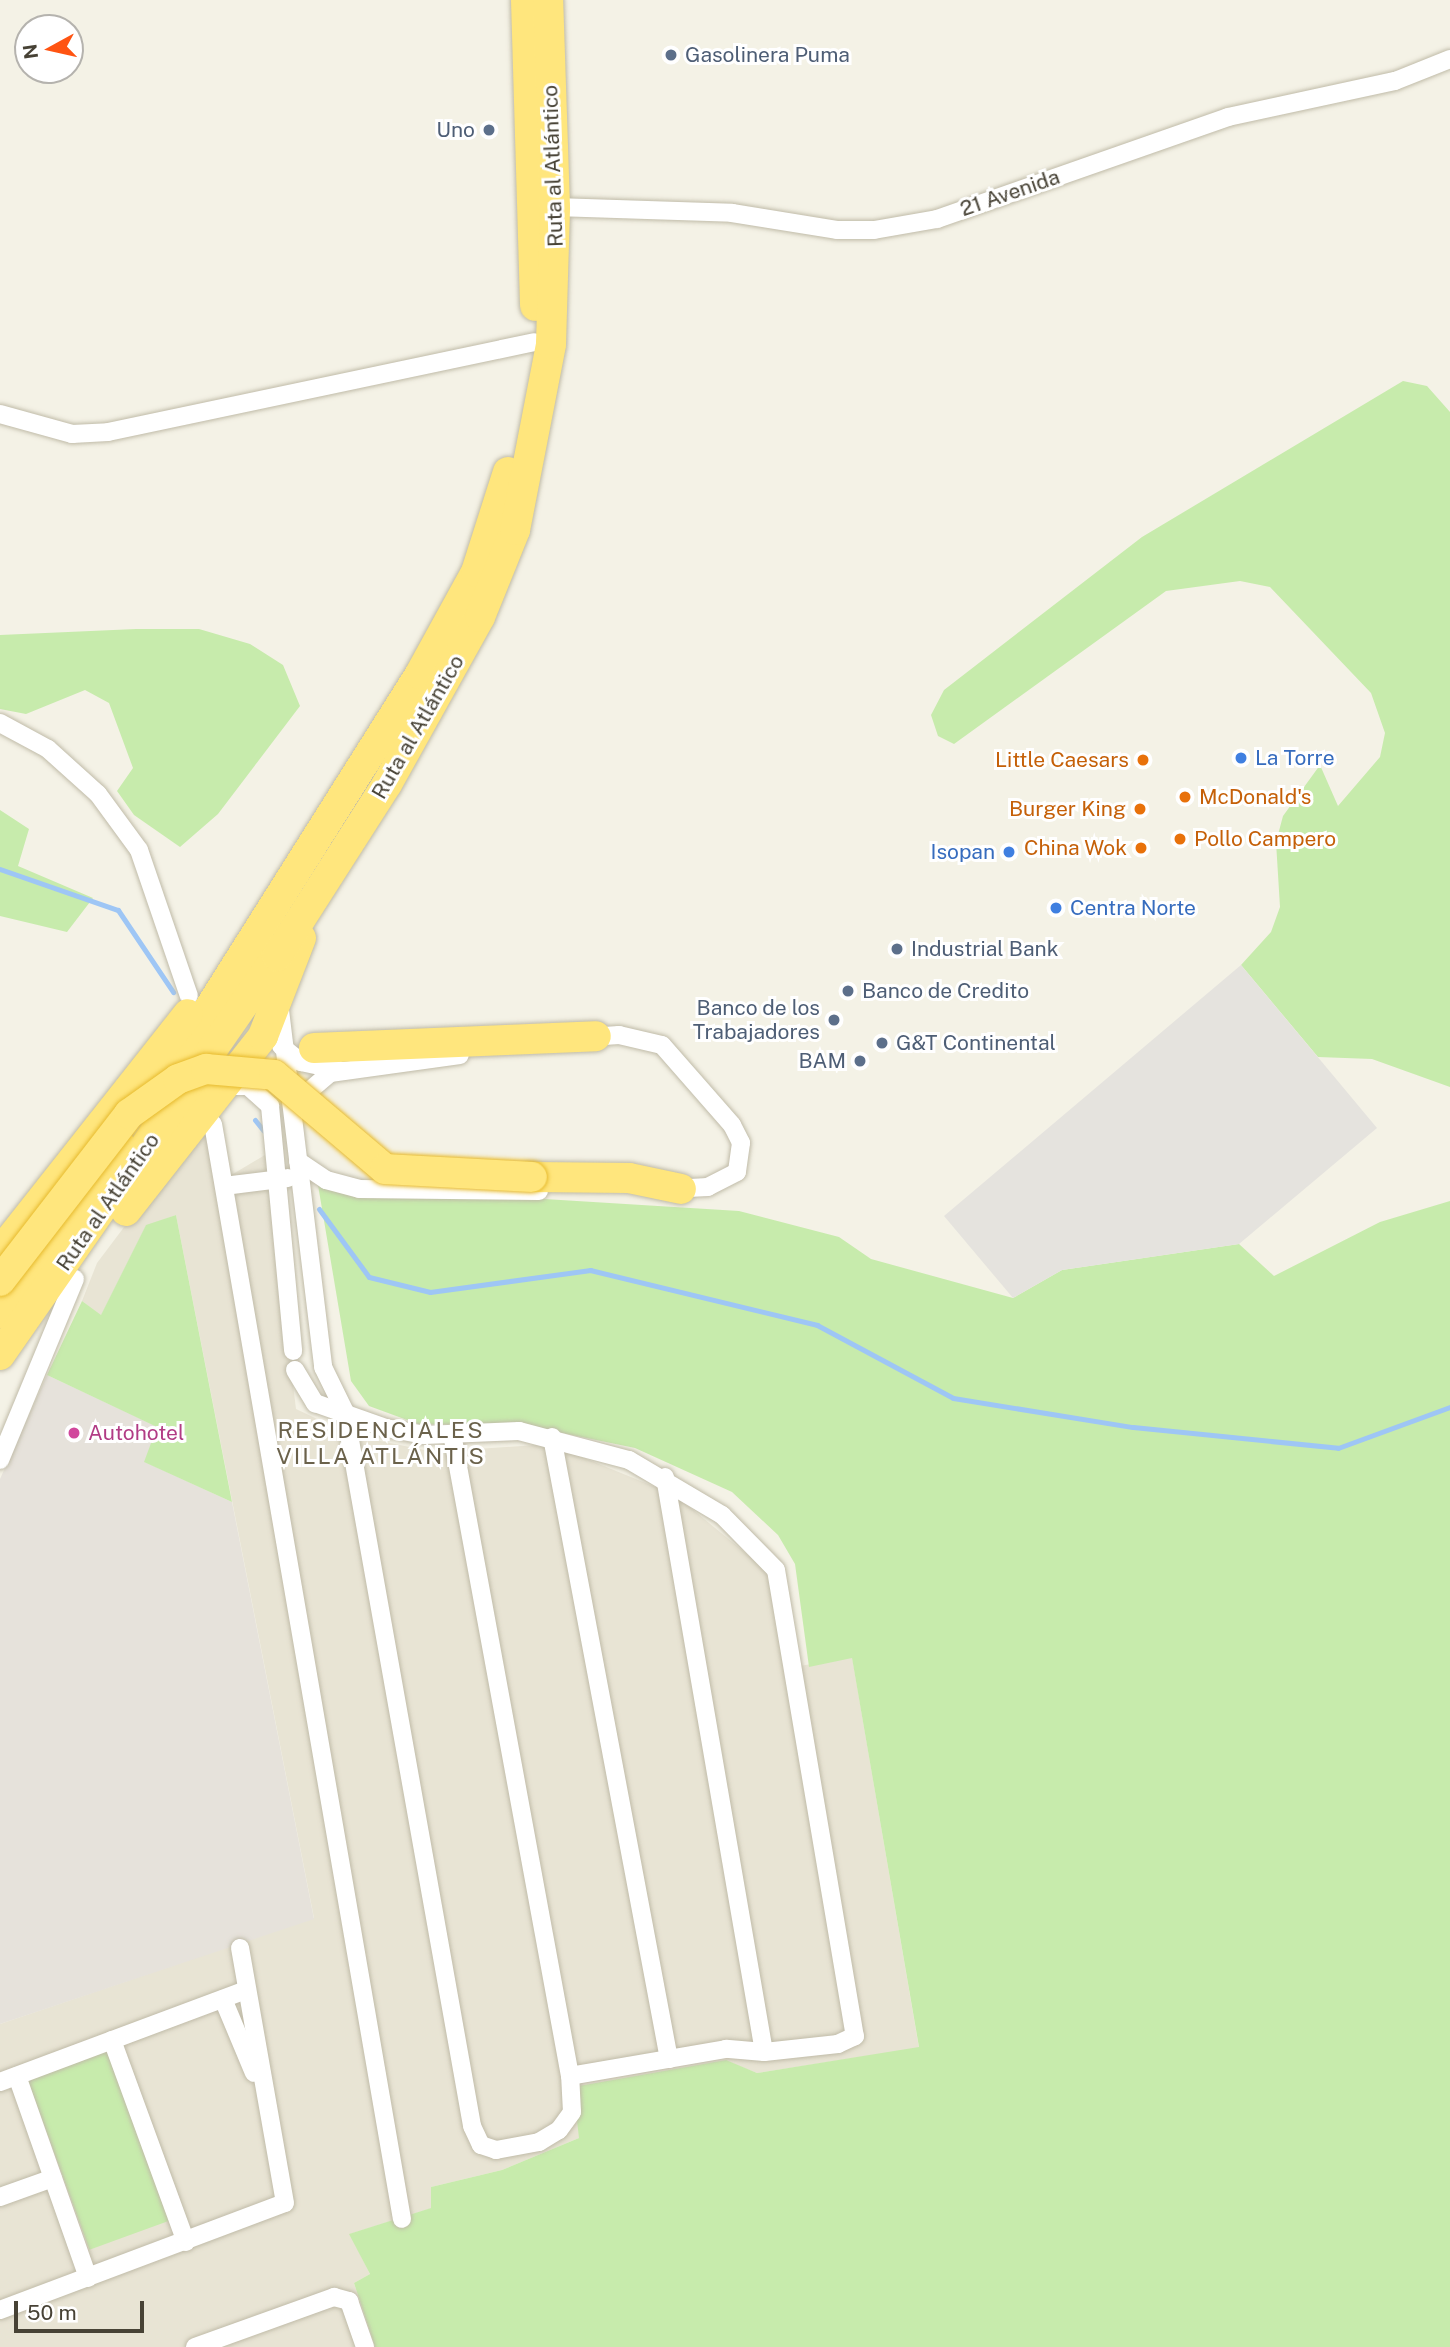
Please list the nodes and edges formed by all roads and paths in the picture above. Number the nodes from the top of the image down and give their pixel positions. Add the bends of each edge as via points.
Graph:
1 (526, 0) edge
2 (548, 0) edge
3 (1450, 59) edge
4 (555, 208) junction
5 (534, 342) junction
6 (0, 414) edge
7 (476, 572) junction
8 (0, 723) edge
9 (325, 879) junction
10 (275, 895) junction
11 (262, 958) dead end
12 (189, 996) dead end
13 (281, 998) junction
14 (596, 1036) junction
15 (281, 1046) junction
16 (314, 1048) dead end
17 (345, 1070) junction
18 (219, 1089) junction
19 (292, 1112) junction
20 (213, 1124) dead end
21 (300, 1169) junction
22 (277, 1179) junction
23 (224, 1186) junction
24 (681, 1189) junction
25 (3, 1243) edge
26 (75, 1279) junction
27 (0, 1281) edge
28 (0, 1313) edge
29 (293, 1351) dead end
30 (0, 1355) edge
31 (323, 1367) junction
32 (0, 1377) edge
33 (345, 1412) junction
34 (452, 1434) junction
35 (552, 1437) junction
36 (0, 1460) edge
37 (665, 1477) junction
38 (240, 1948) dead end
39 (246, 1990) junction
40 (223, 1999) junction
41 (112, 2040) junction
42 (764, 2052) junction
43 (669, 2059) junction
44 (570, 2076) junction
45 (9, 2079) edge
46 (267, 2102) junction
47 (53, 2178) junction
48 (0, 2197) edge
49 (402, 2219) dead end
50 (186, 2242) junction
51 (88, 2278) junction
52 (0, 2310) edge
53 (195, 2347) edge
54 (365, 2347) edge

1 - 5 highway, Ruta al Atlántico
2 - 4 highway, Ruta al Atlántico
3 - 4 street, 21 Avenida via 1395,81 1228,117 937,219 874,230 837,230 732,213
4 - 9 highway, Ruta al Atlántico via 551,344 515,530 480,617 440,692
5 - 6 street via 108,432 72,434
5 - 7 highway, Ruta al Atlántico via 516,443
7 - 10 highway, Ruta al Atlántico via 390,722
7 - 11 highway via 432,670 282,914
8 - 12 street via 48,749 98,794 139,849
9 - 13 highway
9 - 30 highway, Ruta al Atlántico via 189,1087
10 - 25 highway
10 - 28 highway, Ruta al Atlántico via 226,989
13 - 15 street
13 - 18 highway via 263,1036
14 - 16 highway
14 - 17 street
14 - 24 street via 662,1045 732,1125 741,1143 737,1172 708,1187
15 - 17 street via 301,1062
15 - 19 street
17 - 19 street via 316,1080
18 - 22 street via 248,1087 264,1098
18 - 26 highway
19 - 21 street
20 - 23 street
21 - 22 street
21 - 24 street via 359,1189
21 - 31 street
22 - 23 street
22 - 29 street
23 - 49 street
24 - 27 highway, bridge via 629,1178 384,1169 274,1075 206,1069 178,1079 129,1114
26 - 32 highway
26 - 36 street
31 - 33 street
31 - 33 street via 313,1378 296,1374 309,1398
33 - 34 street via 399,1430
33 - 44 street via 472,2126 481,2145 496,2150 538,2142 559,2130 572,2112
34 - 35 street via 519,1431
34 - 44 street
35 - 37 street
35 - 43 street
37 - 42 street
37 - 42 street via 722,1515 775,1570 851,1993 855,2036 838,2044
38 - 39 street
39 - 40 street
39 - 46 street
40 - 41 street
40 - 46 street
41 - 45 street
41 - 50 street
42 - 43 street via 726,2049
43 - 44 street
45 - 47 street
46 - 50 street via 285,2203
47 - 48 street
47 - 51 street
50 - 51 street
51 - 52 street
53 - 54 street via 334,2297 349,2301

